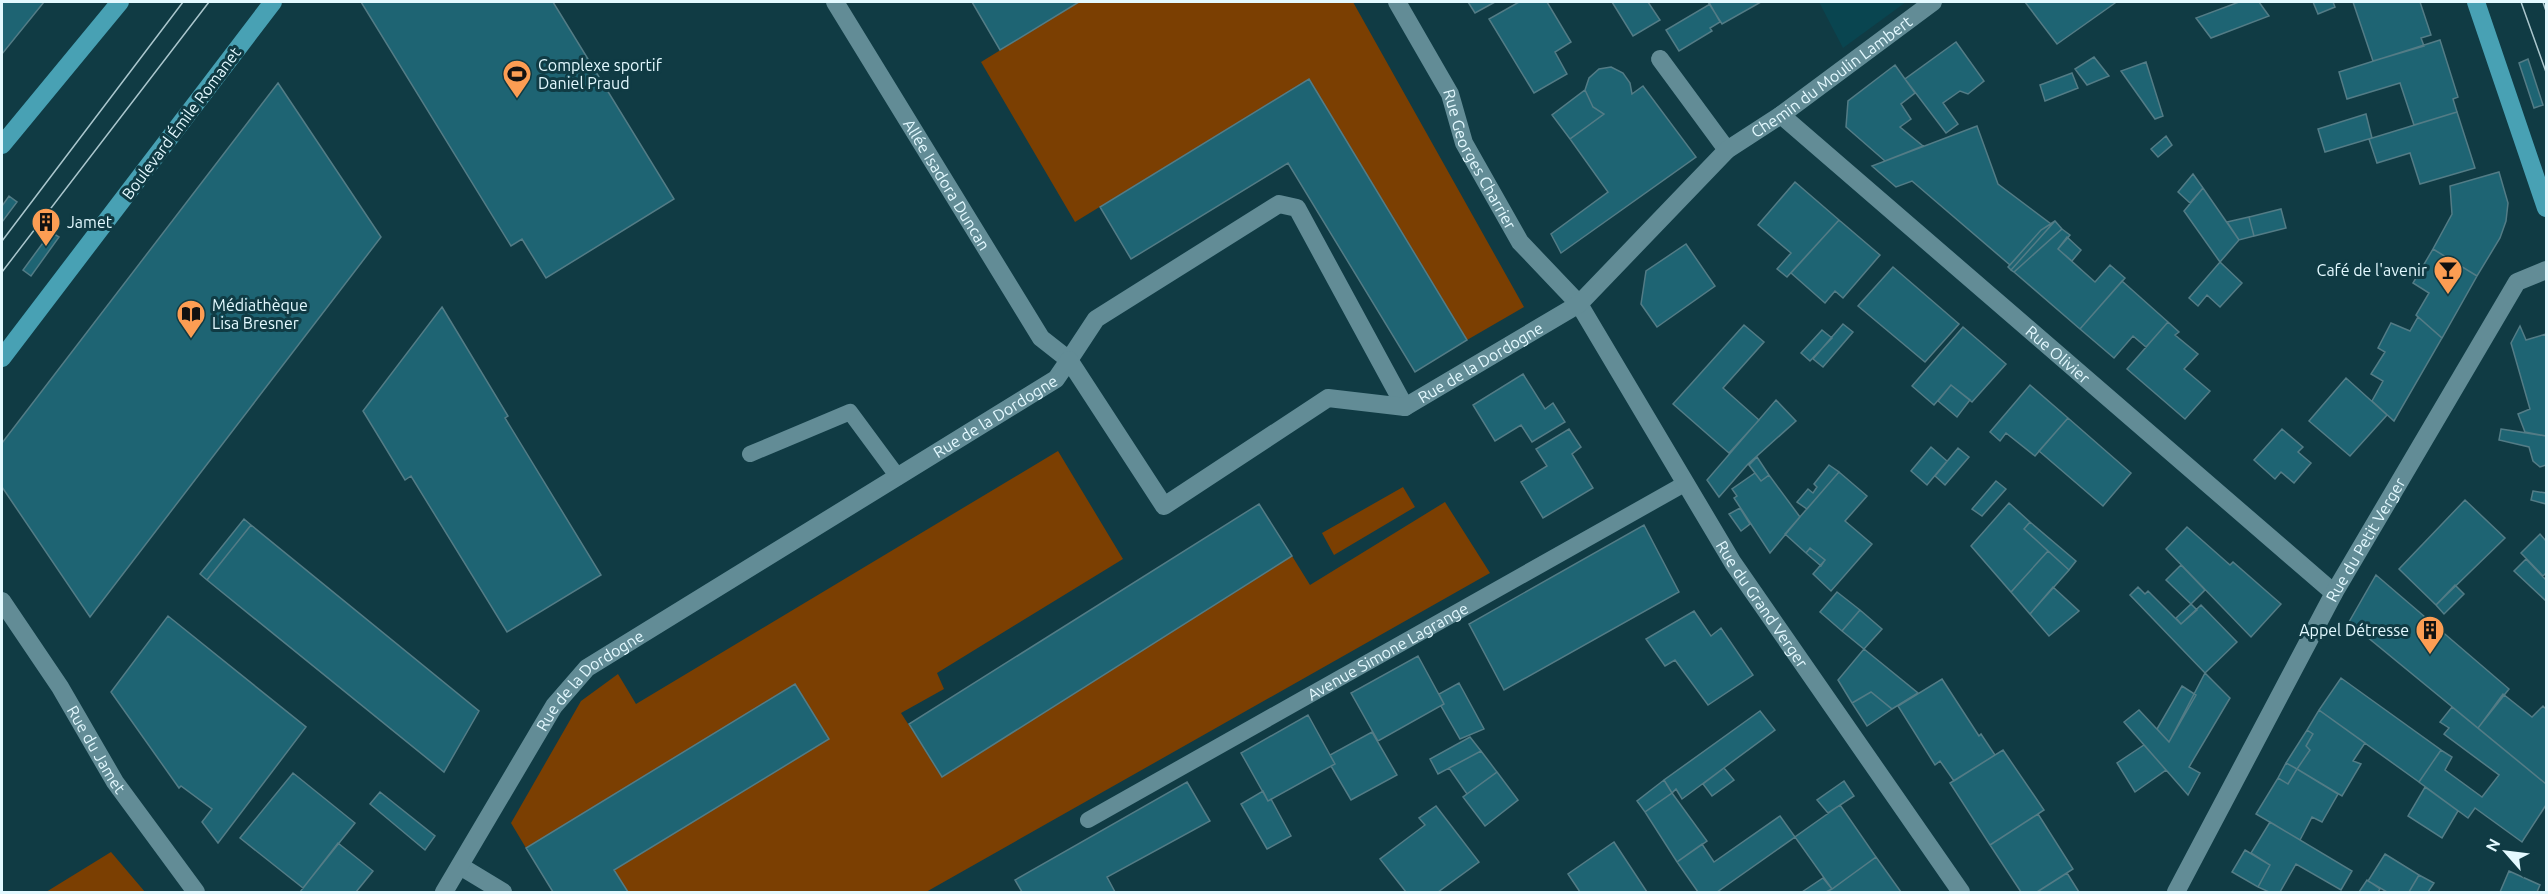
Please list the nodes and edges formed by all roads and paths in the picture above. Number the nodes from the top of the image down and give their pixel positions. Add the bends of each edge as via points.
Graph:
1 (120, 2) edge
2 (273, 2) edge
3 (835, 2) edge
4 (1397, 2) edge
5 (1933, 2) edge
6 (2476, 2) edge
7 (1660, 59) dead end
8 (1781, 115) junction
9 (2, 145) edge
10 (1727, 150) junction
11 (2547, 208) edge
12 (2547, 270) edge
13 (1579, 304) junction
14 (2, 358) edge
15 (1069, 360) junction
16 (1406, 407) junction
17 (750, 454) dead end
18 (897, 477) junction
19 (1686, 483) junction
20 (2334, 593) junction
21 (2, 601) edge
22 (1088, 820) dead end
23 (460, 866) junction
24 (196, 892) edge
25 (444, 892) edge
26 (503, 892) edge
27 (1961, 892) edge
28 (2176, 892) edge

1 - 9 main road
2 - 14 main road, Boulevard Émile Romanet
3 - 15 street, Allée Isadora Duncan via 1041,338
4 - 13 street, Rue Georges Charrier via 1450,94 1464,143 1520,242
5 - 8 street, Chemin du Moulin Lambert
6 - 11 main road
7 - 10 street
8 - 10 street, Chemin du Moulin Lambert
8 - 20 street, Rue Olivier
10 - 13 street, Chemin du Moulin Lambert
12 - 20 street, Rue du Petit Verger via 2517,282
13 - 16 street, Rue de la Dordogne
13 - 19 street, Rue du Grand Verger
15 - 16 street, Rue de la Dordogne via 1164,506 1328,399
15 - 16 street via 1096,319 1279,204 1297,208
15 - 18 street, Rue de la Dordogne via 1056,379
17 - 18 lane via 850,412
18 - 23 street, Rue de la Dordogne via 587,668 554,706
19 - 22 lane, Avenue Simone Lagrange
19 - 27 street, Rue du Grand Verger via 1733,563
20 - 28 street, Rue du Petit Verger
21 - 24 street, Rue du Jamet via 60,687 116,782
23 - 25 street, Rue de la Dordogne
23 - 26 street

